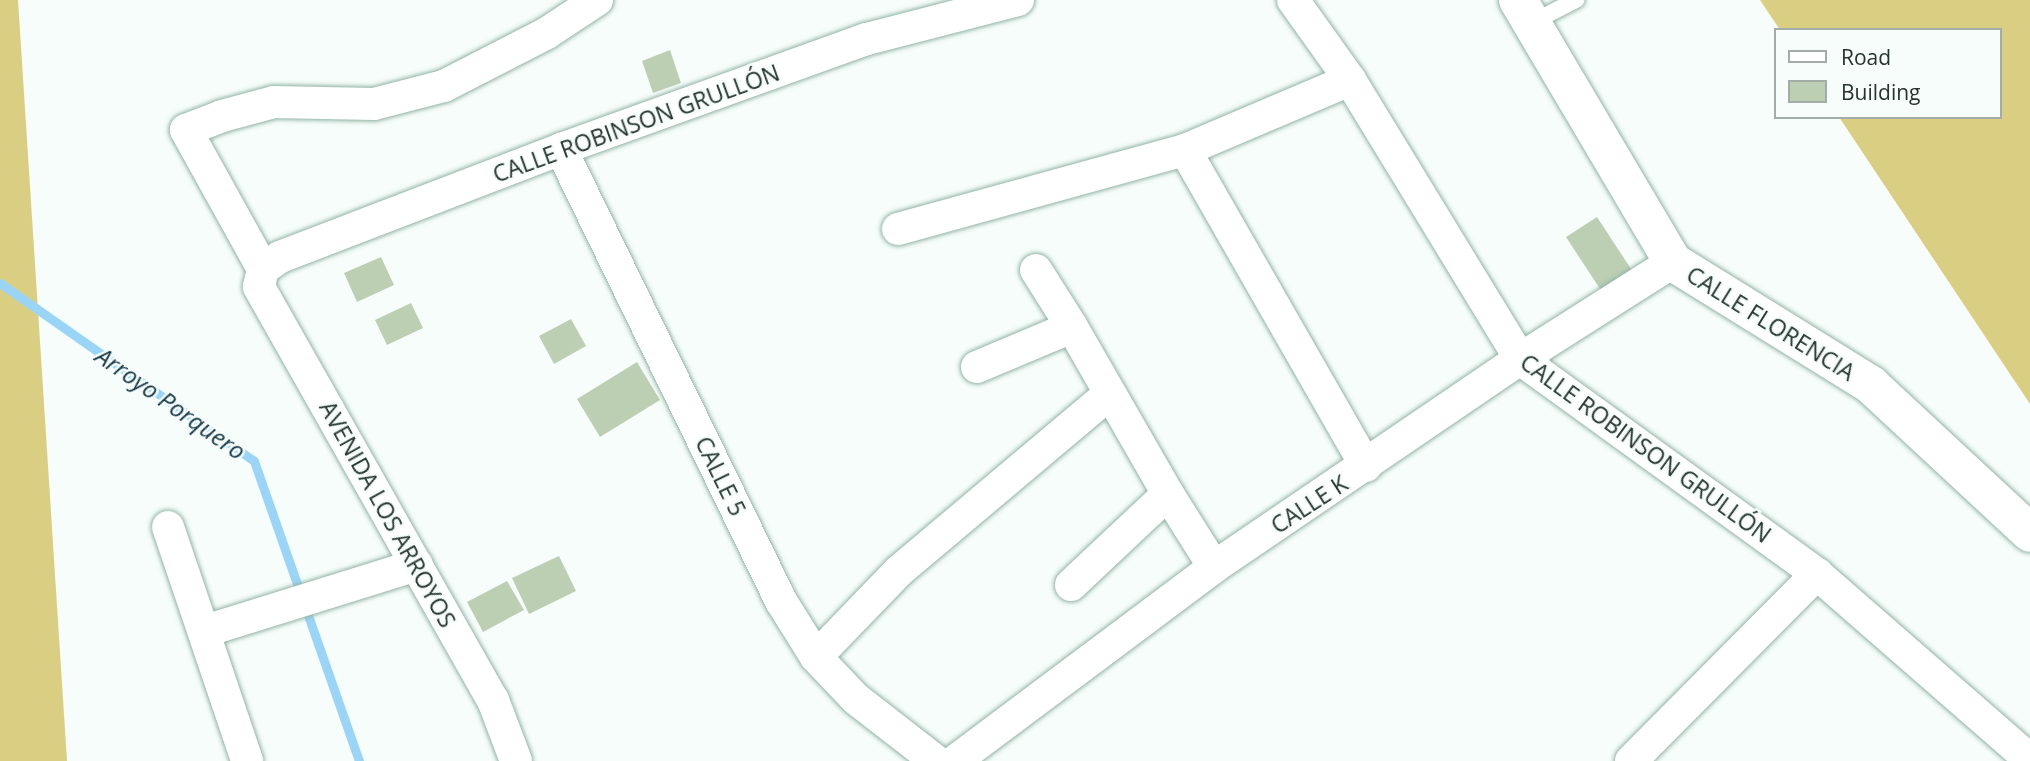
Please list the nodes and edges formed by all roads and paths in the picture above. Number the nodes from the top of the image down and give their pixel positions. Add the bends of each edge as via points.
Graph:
1 (597, 0) edge
2 (1018, 0) edge
3 (1293, 0) edge
4 (1549, 6) edge
5 (1350, 80) junction
6 (561, 149) junction
7 (1185, 150) junction
8 (898, 229) dead end
9 (1673, 262) junction
10 (263, 269) junction
11 (1036, 270) dead end
12 (1072, 327) junction
13 (1520, 359) junction
14 (977, 367) dead end
15 (1110, 394) junction
16 (1366, 466) junction
17 (1168, 494) junction
18 (168, 527) dead end
19 (2030, 533) edge
20 (417, 565) junction
21 (1214, 567) junction
22 (1818, 574) junction
23 (1072, 585) dead end
24 (205, 631) junction
25 (816, 657) junction
26 (2030, 760) edge
27 (247, 761) edge
28 (516, 761) edge
29 (936, 761) edge
30 (955, 761) edge
31 (1631, 761) edge

1 - 10 street via 547,33 444,86 374,104 274,102 186,130
2 - 6 street, CALLE ROBINSON GRULLÓN via 867,39
3 - 5 street, CALLE ROBINSON GRULLÓN
4 - 9 street, CALLE FLORENCIA
5 - 7 street
5 - 13 street, CALLE ROBINSON GRULLÓN
6 - 10 street, CALLE ROBINSON GRULLÓN via 280,257
6 - 25 street, CALLE 5 via 781,601
7 - 8 street
7 - 16 street
9 - 13 street, CALLE K
9 - 19 street, CALLE FLORENCIA via 1871,385
10 - 20 street, AVENIDA LOS ARROYOS via 259,287
11 - 12 street
12 - 14 street
12 - 15 street
13 - 16 street, CALLE K
13 - 22 street, CALLE ROBINSON GRULLÓN
15 - 17 street
15 - 25 street via 899,571
16 - 21 street, CALLE K
17 - 21 street
17 - 23 street
18 - 24 street
20 - 24 street
20 - 28 street, AVENIDA LOS ARROYOS via 493,700
21 - 30 street, CALLE K
22 - 26 street, CALLE ROBINSON GRULLÓN
22 - 31 street
24 - 27 street
25 - 29 street, CALLE 5 via 856,699

